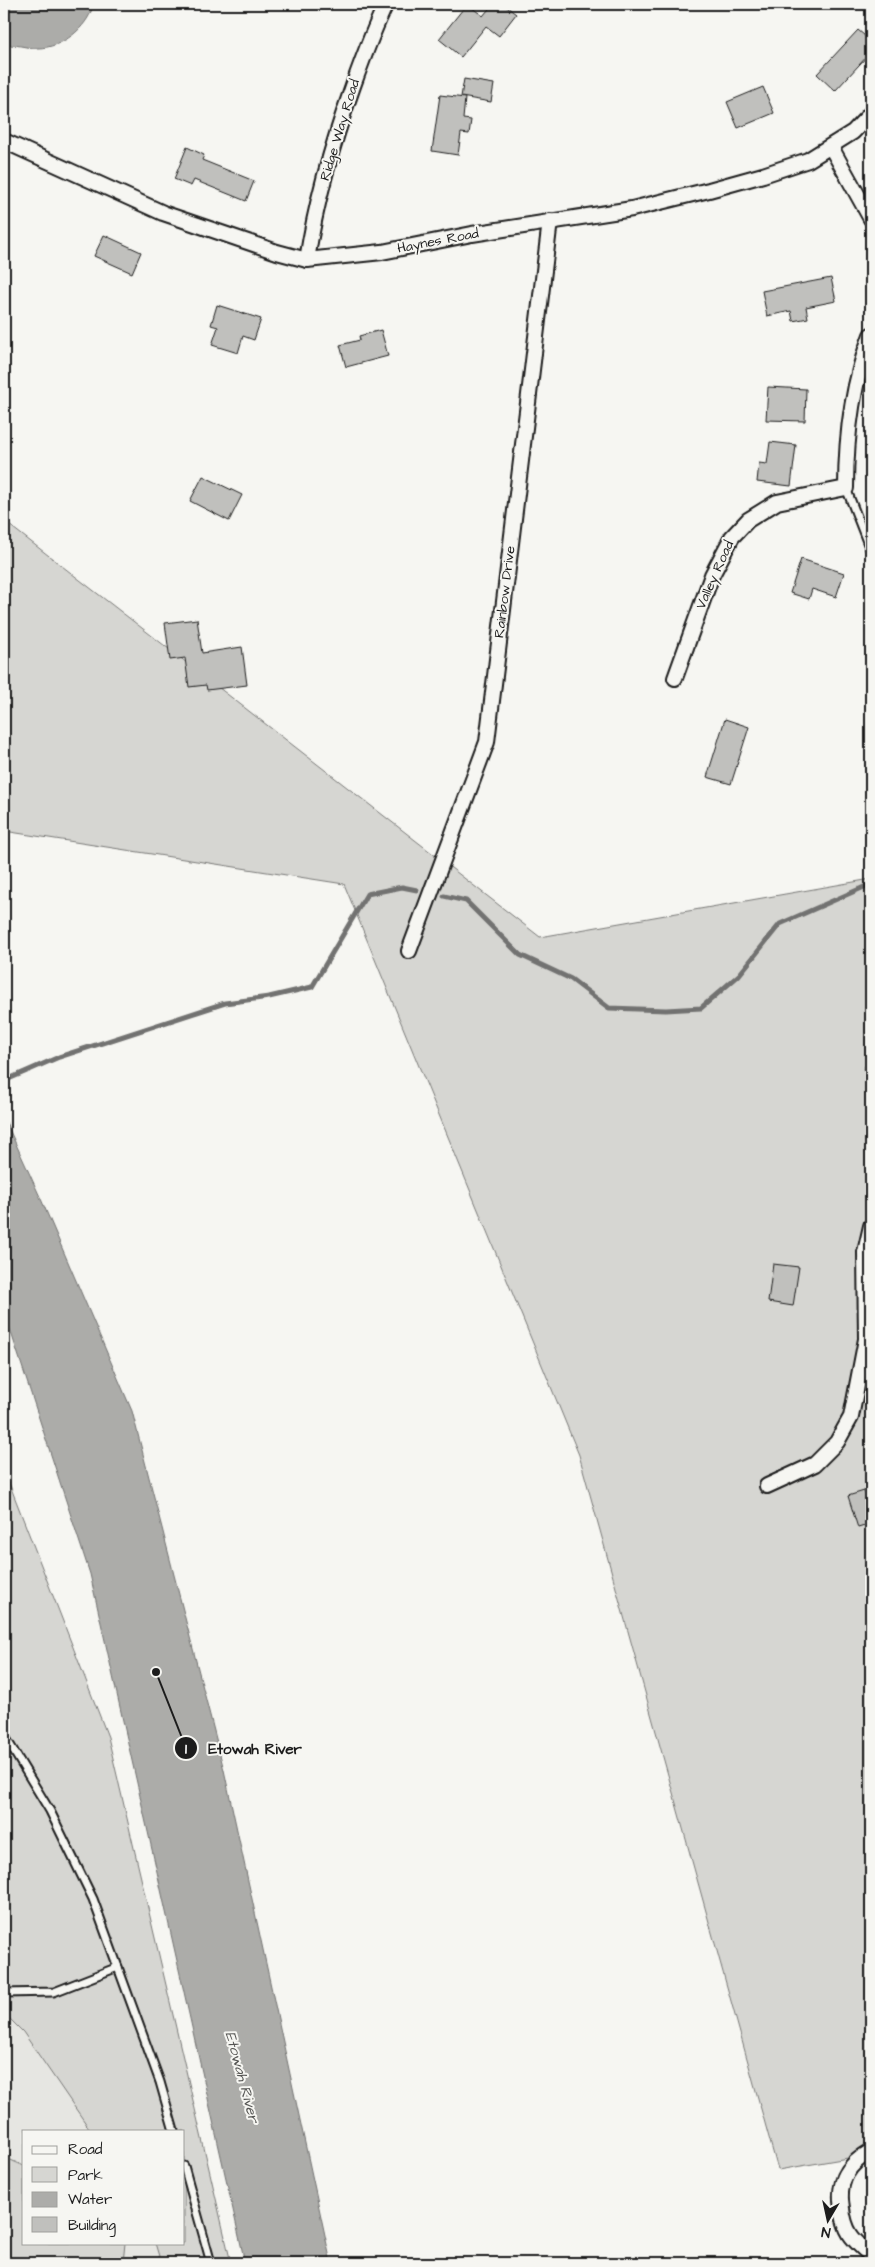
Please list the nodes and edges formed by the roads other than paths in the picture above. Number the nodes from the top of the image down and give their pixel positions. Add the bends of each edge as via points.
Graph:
1 (386, 4) edge
2 (871, 114) edge
3 (4, 141) edge
4 (831, 148) junction
5 (871, 219) edge
6 (550, 221) junction
7 (307, 260) junction
8 (871, 335) edge
9 (846, 488) junction
10 (871, 552) edge
11 (676, 678) dead end
12 (409, 951) dead end
13 (871, 1226) edge
14 (767, 1486) dead end
15 (4, 1735) edge
16 (118, 1967) junction
17 (4, 1993) edge
18 (174, 2130) edge
19 (871, 2152) edge
20 (185, 2170) edge
21 (871, 2256) edge
22 (211, 2263) edge

1 - 7 street, Ridge Way Road via 338,127 312,227
2 - 4 street, Haynes Road
3 - 7 street, Haynes Road via 163,213
4 - 5 street
4 - 6 street, Haynes Road via 808,160 708,190 632,208
6 - 7 street, Haynes Road via 382,252
6 - 12 street, Rainbow Drive via 487,742
8 - 9 street via 858,374 846,441
9 - 10 lane
9 - 11 street, Valley Road via 777,502 748,520 732,537 712,575
13 - 14 street via 866,1252 866,1340 851,1417 837,1442 815,1464
15 - 16 lane via 50,1810 92,1899
16 - 17 lane via 54,1992
16 - 18 lane via 160,2082
19 - 21 street via 845,2173 840,2188 843,2218 850,2234
20 - 22 lane

